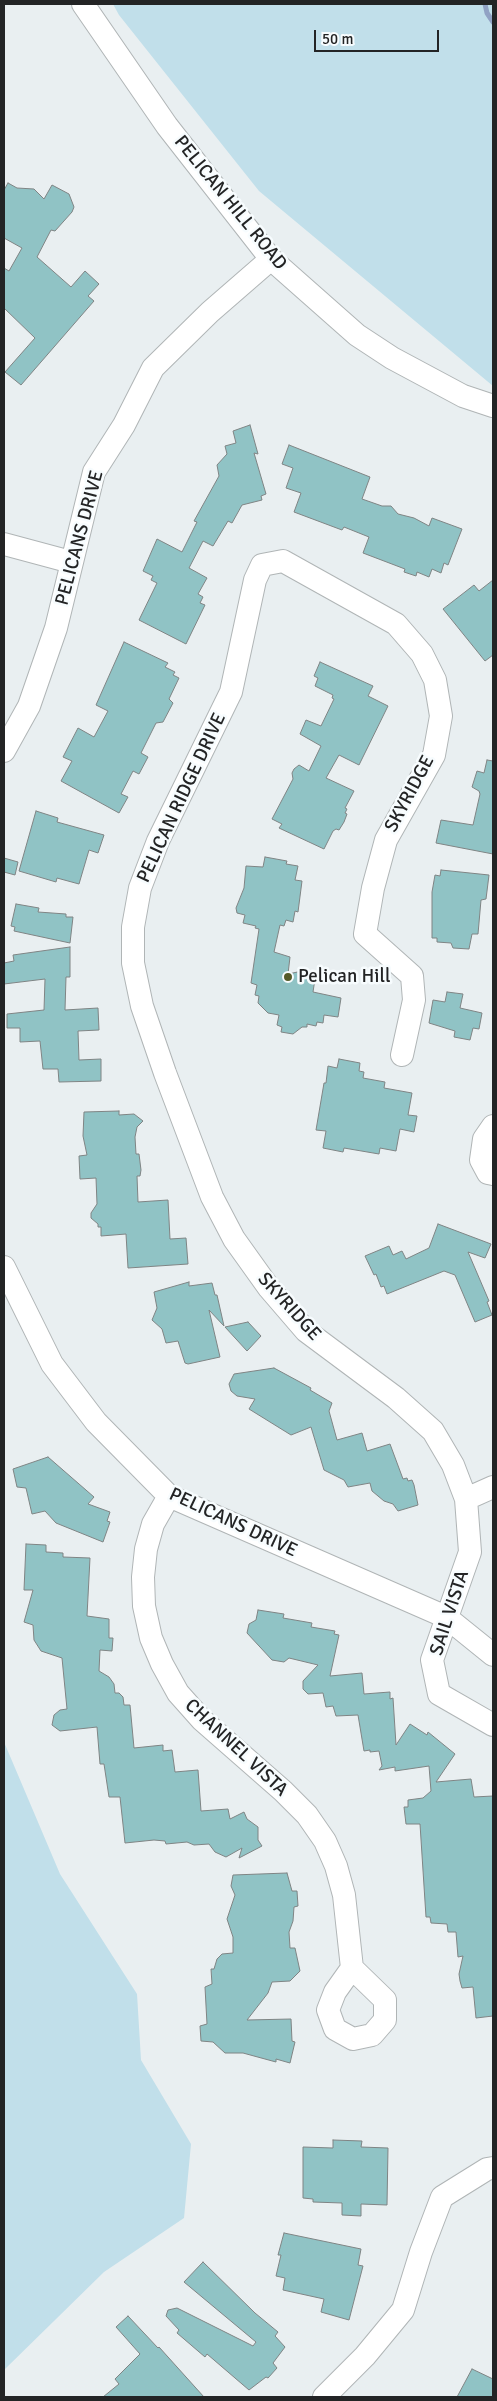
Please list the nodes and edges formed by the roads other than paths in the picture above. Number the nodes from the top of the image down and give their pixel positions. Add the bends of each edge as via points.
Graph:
1 (83, 4) edge
2 (271, 259) junction
3 (493, 406) edge
4 (4, 544) edge
5 (70, 562) junction
6 (255, 580) joint
7 (4, 751) edge
8 (402, 1055) dead end
9 (165, 1074) joint
10 (493, 1126) edge
11 (493, 1174) edge
12 (4, 1268) edge
13 (493, 1487) edge
14 (169, 1496) junction
15 (466, 1499) junction
16 (446, 1617) junction
17 (493, 1655) edge
18 (493, 1725) edge
19 (352, 1968) dead end
20 (493, 2168) edge
21 (324, 2397) edge

1 - 2 street, PELICAN HILL ROAD via 167,126
2 - 3 street, PELICAN HILL ROAD via 357,336 463,396
2 - 5 street, PELICANS DRIVE via 153,368 124,425 94,472
4 - 5 street
5 - 7 street, PELICANS DRIVE via 56,628 29,706
6 - 8 street, SKYRIDGE via 262,564 283,561 334,589 396,624 422,654 436,680 441,716 434,755 386,840 365,934 412,976 414,1000
6 - 9 street, PELICAN RIDGE DRIVE via 231,692 158,841 140,888 133,927 133,963 142,1006
9 - 15 street, SKYRIDGE via 212,1197 234,1239 269,1288 306,1331 396,1398 434,1431 453,1465
10 - 11 street via 484,1139 481,1160 488,1173
12 - 14 street, PELICANS DRIVE via 52,1364 96,1422
13 - 15 street
14 - 16 street, PELICANS DRIVE
14 - 19 street, CHANNEL VISTA via 153,1524 143,1577 144,1606 162,1664 178,1693 202,1720 283,1790 307,1815 325,1841 344,1895
15 - 16 street, SAIL VISTA via 470,1552
16 - 17 street, PELICANS DRIVE
16 - 18 street, SAIL VISTA via 432,1660 439,1694
20 - 21 street via 442,2197 403,2310 366,2356

